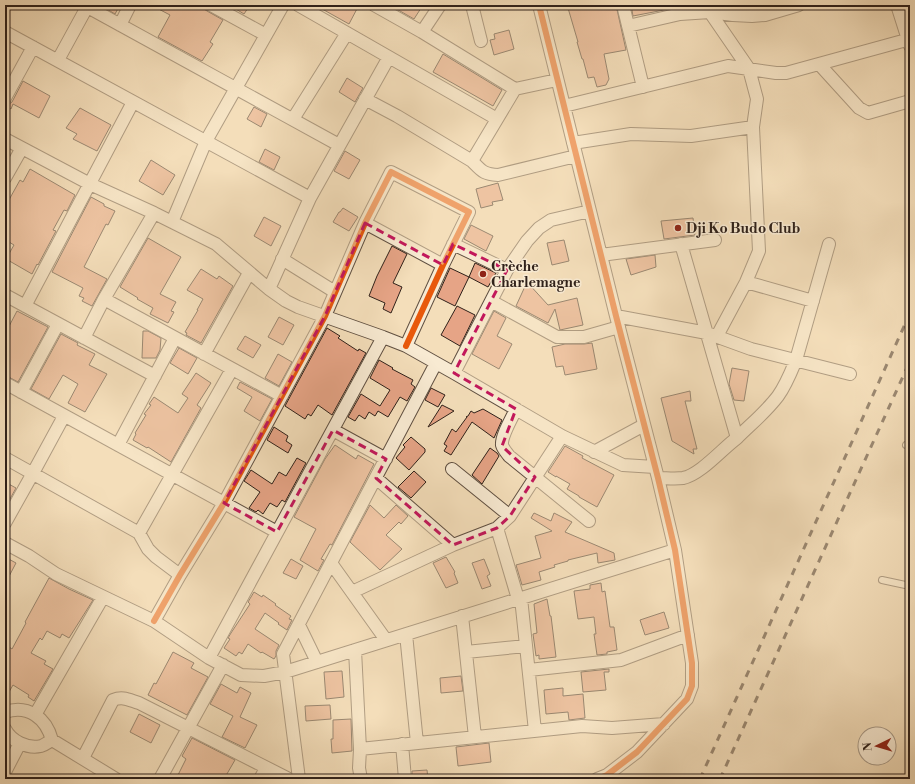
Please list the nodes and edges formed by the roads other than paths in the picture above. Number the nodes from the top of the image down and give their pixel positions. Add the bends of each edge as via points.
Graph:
1 (130, 5) edge
2 (211, 5) edge
3 (283, 5) edge
4 (298, 5) edge
5 (374, 5) edge
6 (440, 5) edge
7 (472, 5) edge
8 (539, 5) edge
9 (623, 5) edge
10 (799, 5) edge
11 (898, 5) edge
12 (85, 6) edge
13 (708, 8) edge
14 (120, 25) junction
15 (628, 26) junction
16 (5, 32) edge
17 (422, 32) junction
18 (347, 33) junction
19 (266, 35) junction
20 (481, 40) dead end
21 (909, 42) edge
22 (33, 47) junction
23 (389, 57) junction
24 (58, 60) junction
25 (819, 64) junction
26 (749, 69) junction
27 (558, 80) junction
28 (643, 87) junction
29 (236, 88) junction
30 (515, 89) junction
31 (5, 98) edge
32 (365, 99) junction
33 (910, 101) edge
34 (133, 102) junction
35 (564, 106) junction
36 (293, 119) junction
37 (497, 119) junction
38 (753, 127) junction
39 (5, 139) edge
40 (206, 141) junction
41 (573, 143) junction
42 (339, 146) junction
43 (22, 148) junction
44 (576, 156) junction
45 (472, 161) junction
46 (5, 178) edge
47 (90, 184) junction
48 (310, 198) junction
49 (590, 211) junction
50 (154, 213) junction
51 (172, 222) junction
52 (365, 223) junction
53 (715, 240) dead end
54 (453, 244) junction
55 (681, 244) junction
56 (829, 244) dead end
57 (601, 255) junction
58 (282, 259) junction
59 (443, 266) junction
60 (507, 270) junction
61 (249, 273) junction
62 (746, 282) junction
63 (269, 289) junction
64 (336, 292) junction
65 (5, 295) edge
66 (104, 298) junction
67 (491, 301) junction
68 (813, 301) junction
69 (25, 306) junction
70 (325, 316) junction
71 (618, 322) junction
72 (58, 324) junction
73 (712, 335) junction
74 (383, 337) junction
75 (84, 338) junction
76 (176, 338) junction
77 (406, 346) junction
78 (204, 354) junction
79 (796, 360) junction
80 (436, 363) junction
81 (232, 369) junction
82 (454, 373) junction
83 (850, 374) dead end
84 (155, 376) junction
85 (5, 383) edge
86 (21, 392) junction
87 (282, 396) junction
88 (516, 409) junction
89 (64, 416) junction
90 (644, 425) junction
91 (333, 430) junction
92 (562, 436) junction
93 (737, 438) junction
94 (118, 445) junction
95 (594, 452) junction
96 (5, 458) edge
97 (386, 460) junction
98 (452, 469) dead end
99 (657, 472) junction
100 (33, 474) junction
101 (172, 475) junction
102 (535, 477) junction
103 (376, 478) junction
104 (224, 503) junction
105 (510, 516) junction
106 (589, 522) dead end
107 (5, 523) edge
108 (497, 528) junction
109 (277, 532) junction
110 (139, 533) junction
111 (5, 543) edge
112 (453, 545) junction
113 (675, 550) junction
114 (331, 563) junction
115 (180, 575) junction
116 (882, 580) dead end
117 (910, 586) edge
118 (352, 592) junction
119 (103, 597) junction
120 (519, 599) junction
121 (462, 616) junction
122 (154, 621) junction
123 (298, 625) junction
124 (406, 634) junction
125 (688, 635) junction
126 (386, 640) junction
127 (526, 646) junction
128 (355, 650) junction
129 (466, 652) junction
130 (209, 658) junction
131 (317, 662) junction
132 (223, 665) junction
133 (529, 670) junction
134 (285, 672) junction
135 (5, 712) edge
136 (35, 715) junction
137 (664, 724) junction
138 (188, 728) junction
139 (5, 729) edge
140 (535, 730) junction
141 (475, 737) junction
142 (52, 740) junction
143 (20, 743) junction
144 (417, 743) junction
145 (402, 744) junction
146 (360, 749) junction
147 (83, 758) junction
148 (266, 768) junction
149 (5, 772) edge
150 (116, 779) edge
151 (160, 779) edge
152 (260, 779) edge
153 (289, 779) edge
154 (299, 779) edge
155 (361, 779) edge
156 (406, 779) edge
157 (597, 779) edge

1 - 14 street
2 - 19 street
3 - 19 street
4 - 18 street
5 - 17 street
6 - 17 street
7 - 20 street
8 - 27 street
9 - 15 street
10 - 13 street via 752,16 733,15
11 - 21 street
12 - 14 street
12 - 24 street
13 - 15 street
13 - 26 street
14 - 29 street
15 - 28 street
16 - 22 street
17 - 30 street
18 - 23 street
18 - 36 street
19 - 29 street
21 - 25 street
22 - 24 street
22 - 31 street
23 - 32 street
23 - 37 street
24 - 34 street
25 - 26 street via 786,73
25 - 33 street via 859,108 868,112
26 - 28 street via 728,66
26 - 38 street via 757,99
27 - 30 street
27 - 35 street
28 - 35 street
29 - 36 street
29 - 40 street
30 - 37 street
32 - 42 street
32 - 45 street
34 - 40 street
34 - 47 street
35 - 41 street
36 - 42 street
37 - 45 street
38 - 41 street via 691,136 631,134
38 - 62 street via 759,251
39 - 43 street
40 - 48 street
40 - 51 street
41 - 44 street
42 - 48 street
43 - 46 street
43 - 47 street
44 - 45 street via 498,175 483,173
44 - 49 street
47 - 50 street
47 - 69 street
48 - 58 street
49 - 57 street
49 - 60 street via 551,220 539,228 526,241
50 - 51 street
50 - 66 street
51 - 61 street via 216,244
52 - 54 street via 390,172 469,212
52 - 59 street
52 - 64 street
53 - 55 street
54 - 59 street
54 - 60 street
55 - 57 street
55 - 73 street
56 - 68 street
57 - 71 street
58 - 63 street
58 - 64 street
59 - 77 street
60 - 67 street
61 - 63 street
61 - 78 street
62 - 68 street
62 - 73 street
63 - 70 street via 298,307
64 - 70 street
65 - 69 street
66 - 75 street
66 - 76 street
67 - 71 street via 557,336 584,337
67 - 82 street
68 - 79 street
69 - 72 street
70 - 74 street
70 - 87 street
71 - 73 street
71 - 90 street
72 - 75 street
72 - 86 street
73 - 79 street via 751,349
73 - 93 street
74 - 77 street
74 - 91 street
75 - 84 street
76 - 78 street
76 - 84 street
77 - 80 street
78 - 81 street
79 - 83 street
79 - 93 street via 779,395
80 - 82 street
80 - 97 street
81 - 87 street
81 - 101 street
82 - 88 street
84 - 94 street
85 - 86 street
86 - 89 street
87 - 104 street
88 - 92 street
88 - 102 street via 502,440 502,446 509,456
89 - 94 street
89 - 100 street
90 - 95 street
90 - 99 street
91 - 97 street
91 - 109 street
92 - 95 street
92 - 102 street
93 - 99 street via 685,478 672,478
94 - 101 street
95 - 99 street via 623,465
96 - 100 street
97 - 103 street
98 - 105 street
99 - 113 street
100 - 107 street
100 - 110 street
101 - 104 street
101 - 110 street
102 - 105 street
102 - 106 street
103 - 112 street
103 - 114 street
104 - 109 street
104 - 115 street
105 - 108 street
108 - 112 street
108 - 120 street
109 - 130 street
110 - 115 street via 148,549
111 - 119 street via 56,574
112 - 118 street
113 - 120 street
113 - 125 street
114 - 118 street
114 - 123 street
115 - 122 street
116 - 117 lane
118 - 126 street
119 - 122 street
119 - 136 street
120 - 121 street
120 - 127 street
121 - 124 street
121 - 129 street
122 - 130 street
123 - 131 street
123 - 134 street via 283,654
124 - 126 street
124 - 144 street
125 - 133 street via 621,660
125 - 137 street via 692,686 687,699
126 - 128 street
127 - 129 street
127 - 133 street
128 - 131 street
128 - 146 street
129 - 141 street
130 - 132 street
131 - 134 street
132 - 134 street via 241,675 264,676
132 - 138 street
133 - 140 street
134 - 154 street
135 - 136 street via 17,709
136 - 142 street via 45,723
137 - 140 street
137 - 157 street via 637,752 607,775
138 - 147 street via 139,703 117,698 113,700
138 - 148 street
138 - 151 street
139 - 143 street
140 - 141 street
141 - 144 street
142 - 143 street via 38,747
142 - 147 street
143 - 149 street
144 - 145 street
145 - 146 street
145 - 156 street
146 - 155 street
147 - 150 street
148 - 152 street
148 - 153 street

